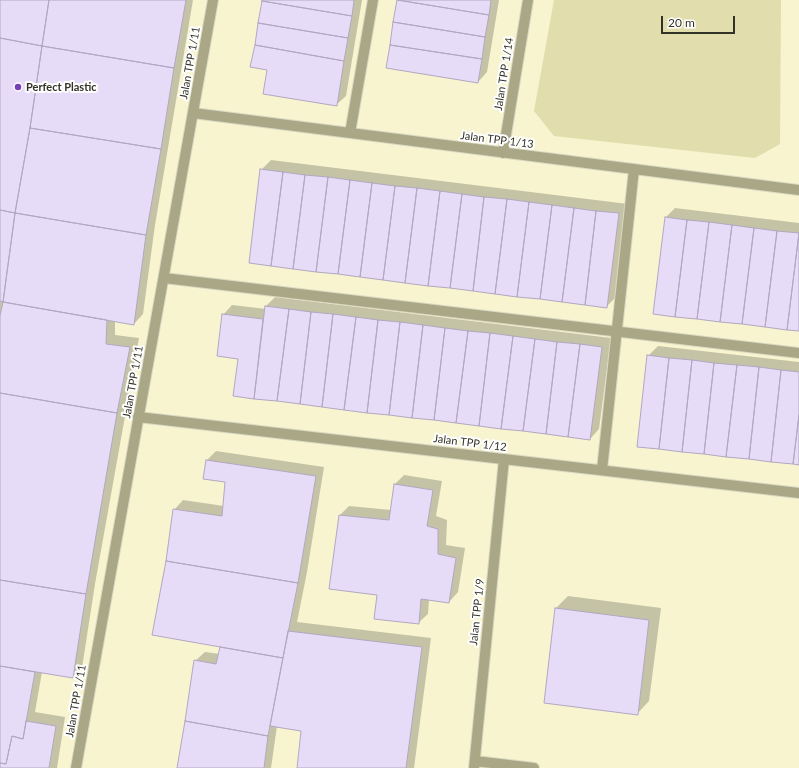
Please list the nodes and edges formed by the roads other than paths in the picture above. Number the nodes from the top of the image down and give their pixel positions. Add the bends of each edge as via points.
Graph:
1 (213, 0) edge
2 (373, 0) edge
3 (528, 0) edge
4 (193, 113) junction
5 (350, 133) junction
6 (503, 153) junction
7 (634, 169) junction
8 (799, 190) edge
9 (164, 278) junction
10 (617, 331) junction
11 (799, 353) edge
12 (138, 417) junction
13 (504, 459) junction
14 (602, 470) junction
15 (799, 493) edge
16 (474, 764) edge
17 (76, 768) edge
18 (534, 768) edge

1 - 4 street, Jalan TPP 1/11
2 - 5 street
3 - 6 street, Jalan TPP 1/14
4 - 5 street, Jalan TPP 1/13
4 - 9 street, Jalan TPP 1/11
5 - 6 street, Jalan TPP 1/13
6 - 7 street, Jalan TPP 1/13
7 - 8 street, Jalan TPP 1/13
7 - 10 street
9 - 10 street
9 - 12 street, Jalan TPP 1/11
10 - 11 street
10 - 14 street
12 - 13 street, Jalan TPP 1/12
12 - 17 street, Jalan TPP 1/11
13 - 14 street, Jalan TPP 1/12
13 - 16 street, Jalan TPP 1/9
14 - 15 street, Jalan TPP 1/12
16 - 18 street

